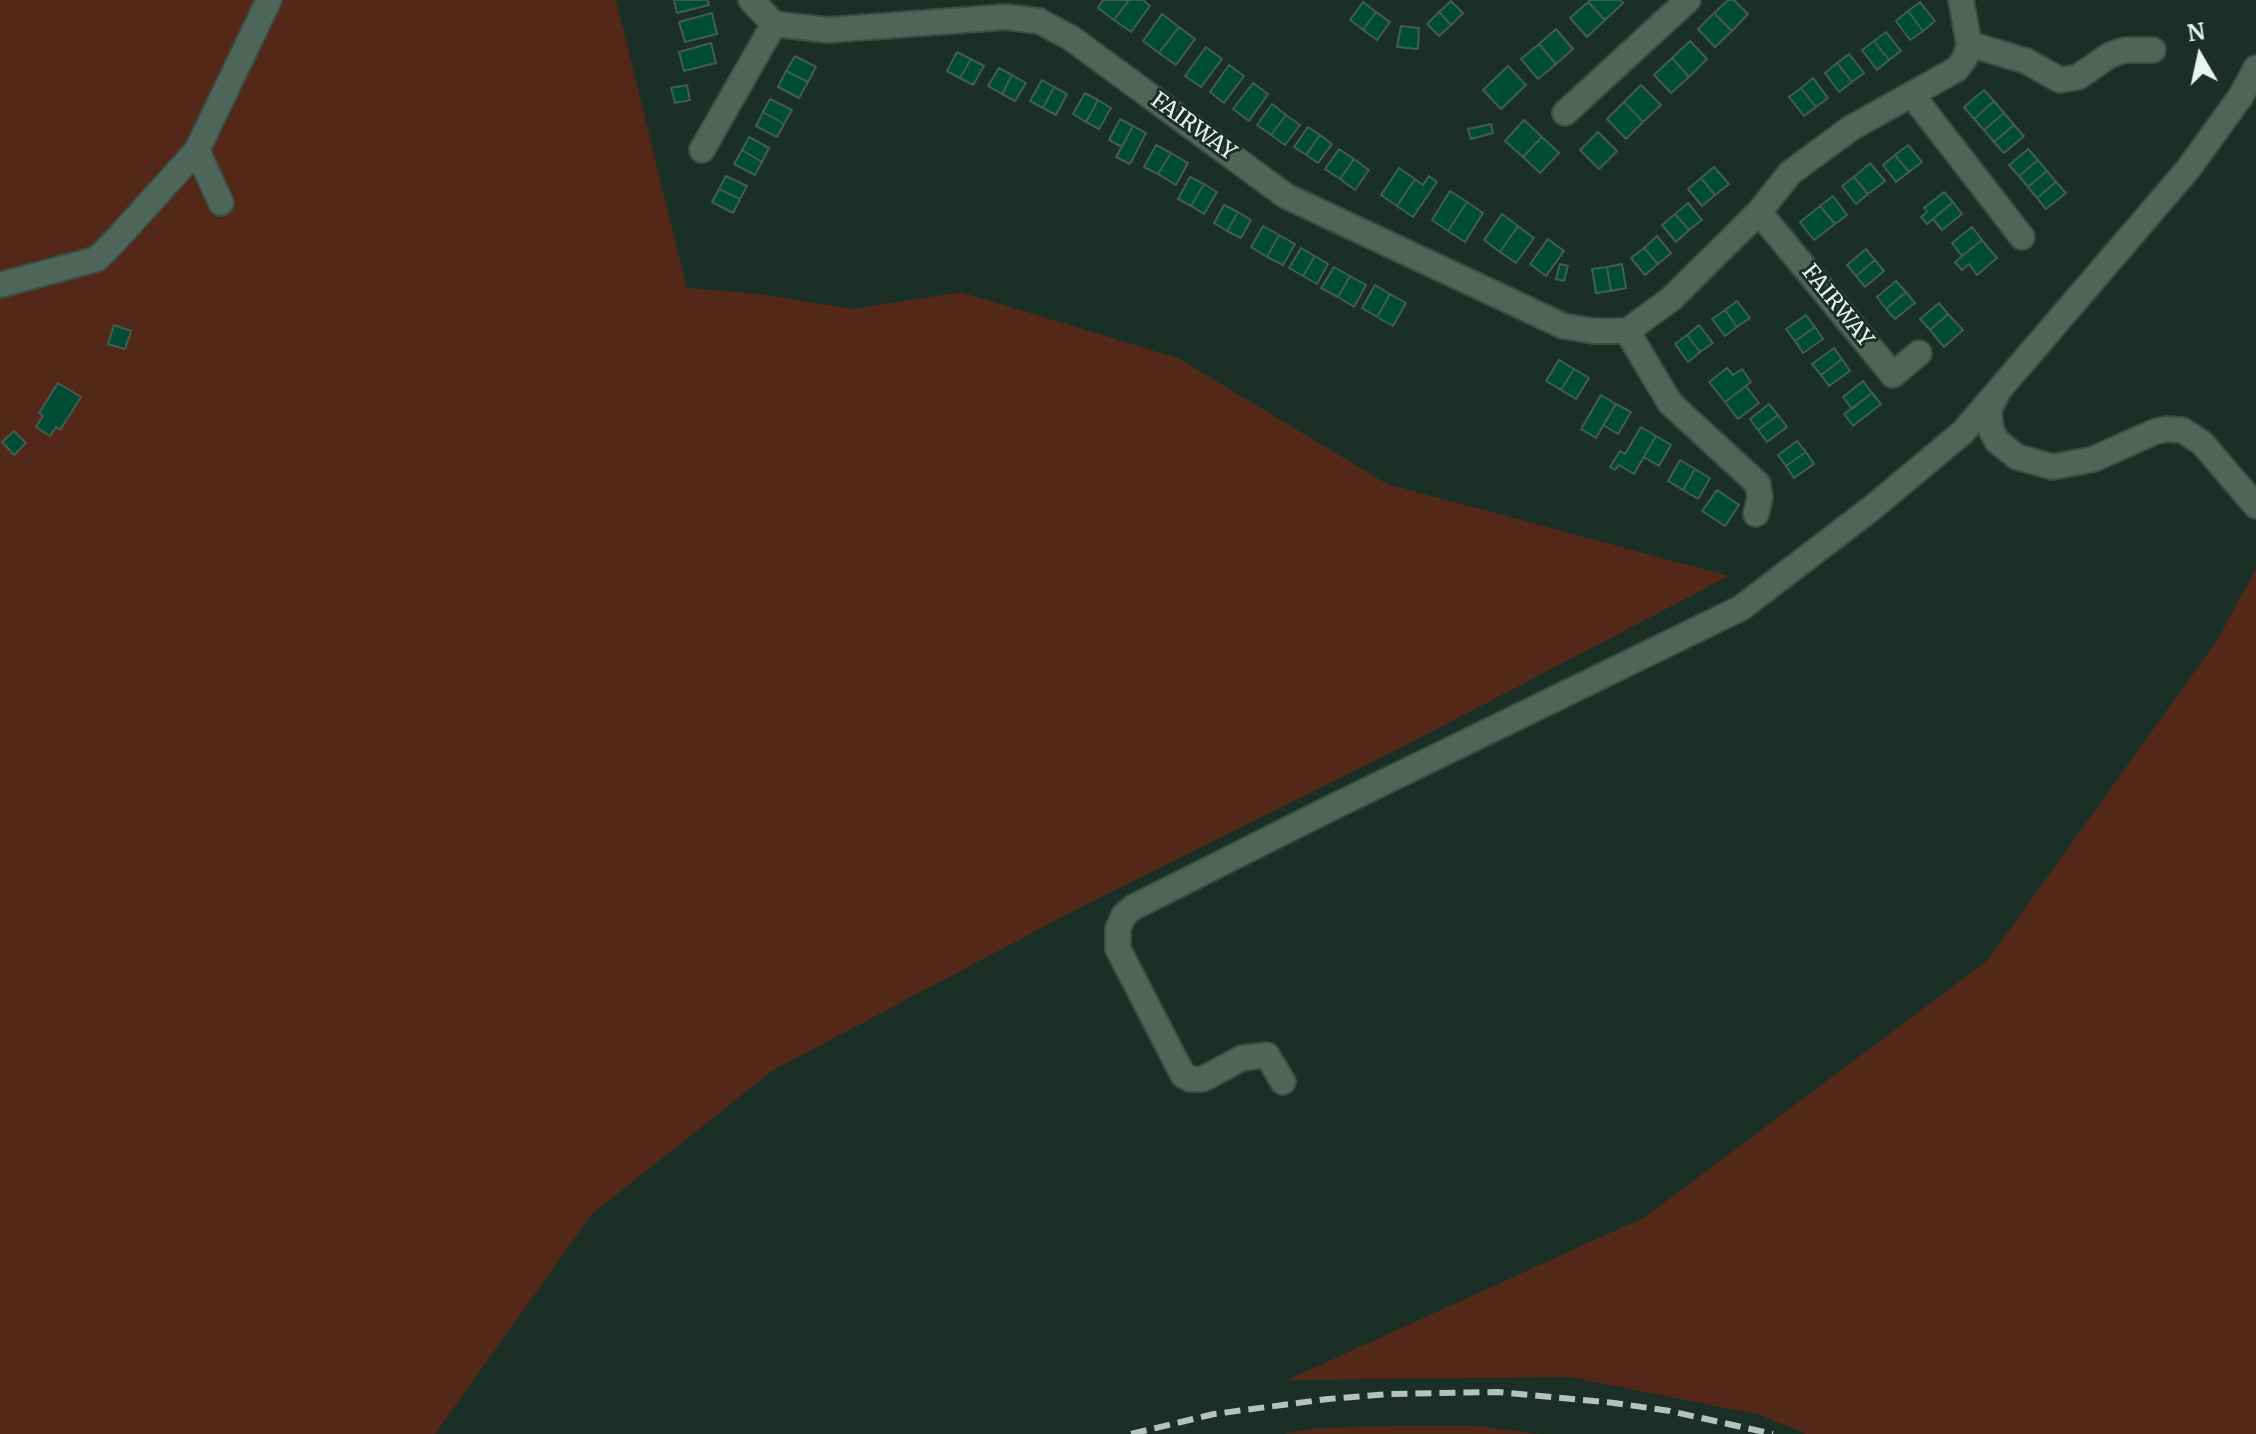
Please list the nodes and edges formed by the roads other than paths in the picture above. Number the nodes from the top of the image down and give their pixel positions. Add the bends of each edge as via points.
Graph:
1 (269, 0) edge
2 (751, 0) edge
3 (1688, 0) edge
4 (1961, 0) edge
5 (774, 24) junction
6 (1969, 44) junction
7 (2153, 50) dead end
8 (2256, 68) edge
9 (1912, 95) junction
10 (1565, 113) dead end
11 (197, 150) junction
12 (702, 150) dead end
13 (221, 203) dead end
14 (1759, 212) junction
15 (2022, 237) dead end
16 (0, 285) edge
17 (1627, 331) junction
18 (1919, 353) dead end
19 (1999, 390) junction
20 (2256, 506) edge
21 (1756, 514) dead end
22 (1283, 1082) dead end

1 - 11 street
2 - 5 street
3 - 10 street
4 - 6 street
5 - 12 street
5 - 17 street, FAIRWAY via 828,30 1006,17 1039,21 1071,38 1286,196 1563,326
6 - 7 street via 2026,61 2060,80 2078,77 2125,50
6 - 9 street via 1957,69
8 - 19 street via 2189,168
9 - 14 street via 1851,128 1790,173
9 - 15 street
11 - 13 street
11 - 16 street via 97,259
14 - 17 street via 1671,299
14 - 18 street, FAIRWAY via 1893,375
17 - 21 street via 1670,403 1758,484
19 - 20 street via 1989,409 1991,430 2017,457 2053,467 2094,459 2154,432 2182,430 2202,443
19 - 22 street via 1963,432 1741,608 1124,915 1118,949 1183,1075 1203,1079 1242,1058 1267,1055

